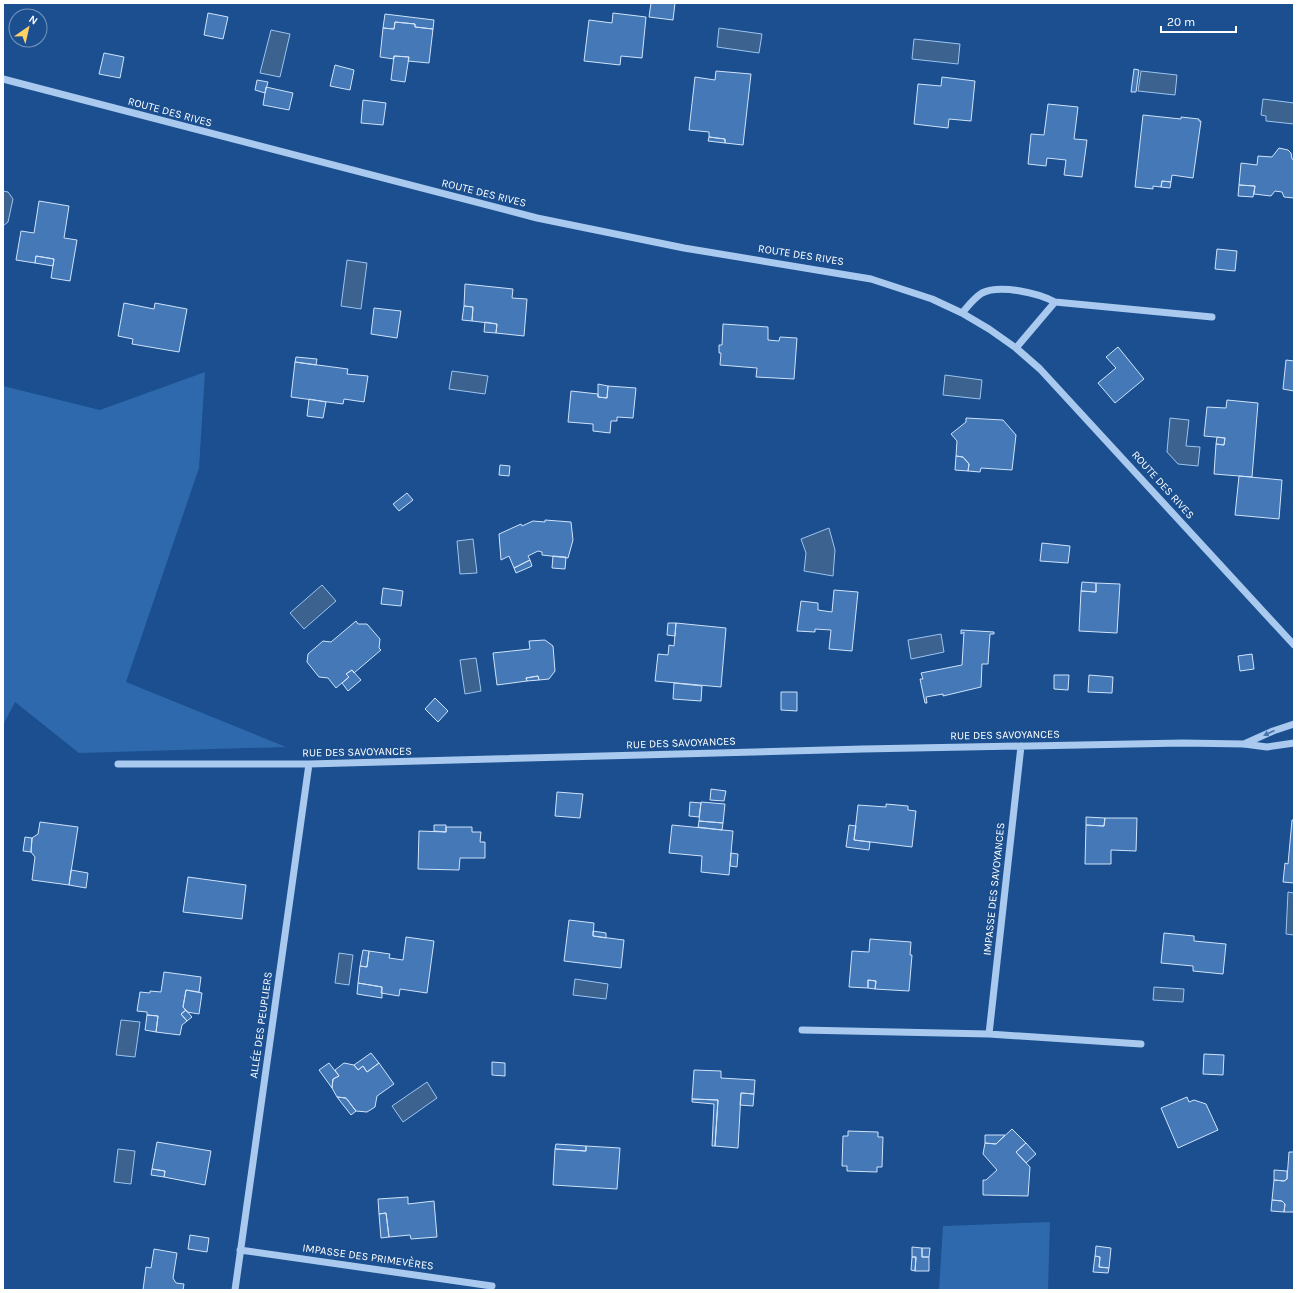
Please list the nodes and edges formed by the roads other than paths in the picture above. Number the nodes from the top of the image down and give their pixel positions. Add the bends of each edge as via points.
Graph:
1 (3, 79) edge
2 (1055, 302) junction
3 (962, 313) junction
4 (1212, 317) dead end
5 (1016, 348) junction
6 (1293, 645) edge
7 (1294, 724) edge
8 (1294, 743) edge
9 (1244, 744) junction
10 (1021, 746) junction
11 (118, 764) dead end
12 (308, 764) junction
13 (802, 1030) dead end
14 (989, 1034) junction
15 (1141, 1044) dead end
16 (240, 1250) junction
17 (492, 1286) dead end
18 (234, 1290) edge

1 - 3 street, ROUTE DES RIVES via 536,218 677,247 871,278 932,299
2 - 3 street via 1037,294 995,290 981,294
2 - 4 street
2 - 5 street
3 - 5 street, ROUTE DES RIVES
5 - 6 street, ROUTE DES RIVES via 1063,392
7 -> 9 street, RUE DES SAVOYANCES
8 - 9 street, RUE DES SAVOYANCES via 1273,747
9 - 10 street, RUE DES SAVOYANCES
10 - 12 street, RUE DES SAVOYANCES
10 - 14 street, IMPASSE DES SAVOYANCES
11 - 12 street, RUE DES SAVOYANCES
12 - 16 street, ALLÉE DES PEUPLIERS
13 - 14 street
14 - 15 street
16 - 17 street, IMPASSE DES PRIMEVÈRES
16 - 18 street, ALLÉE DES PEUPLIERS

